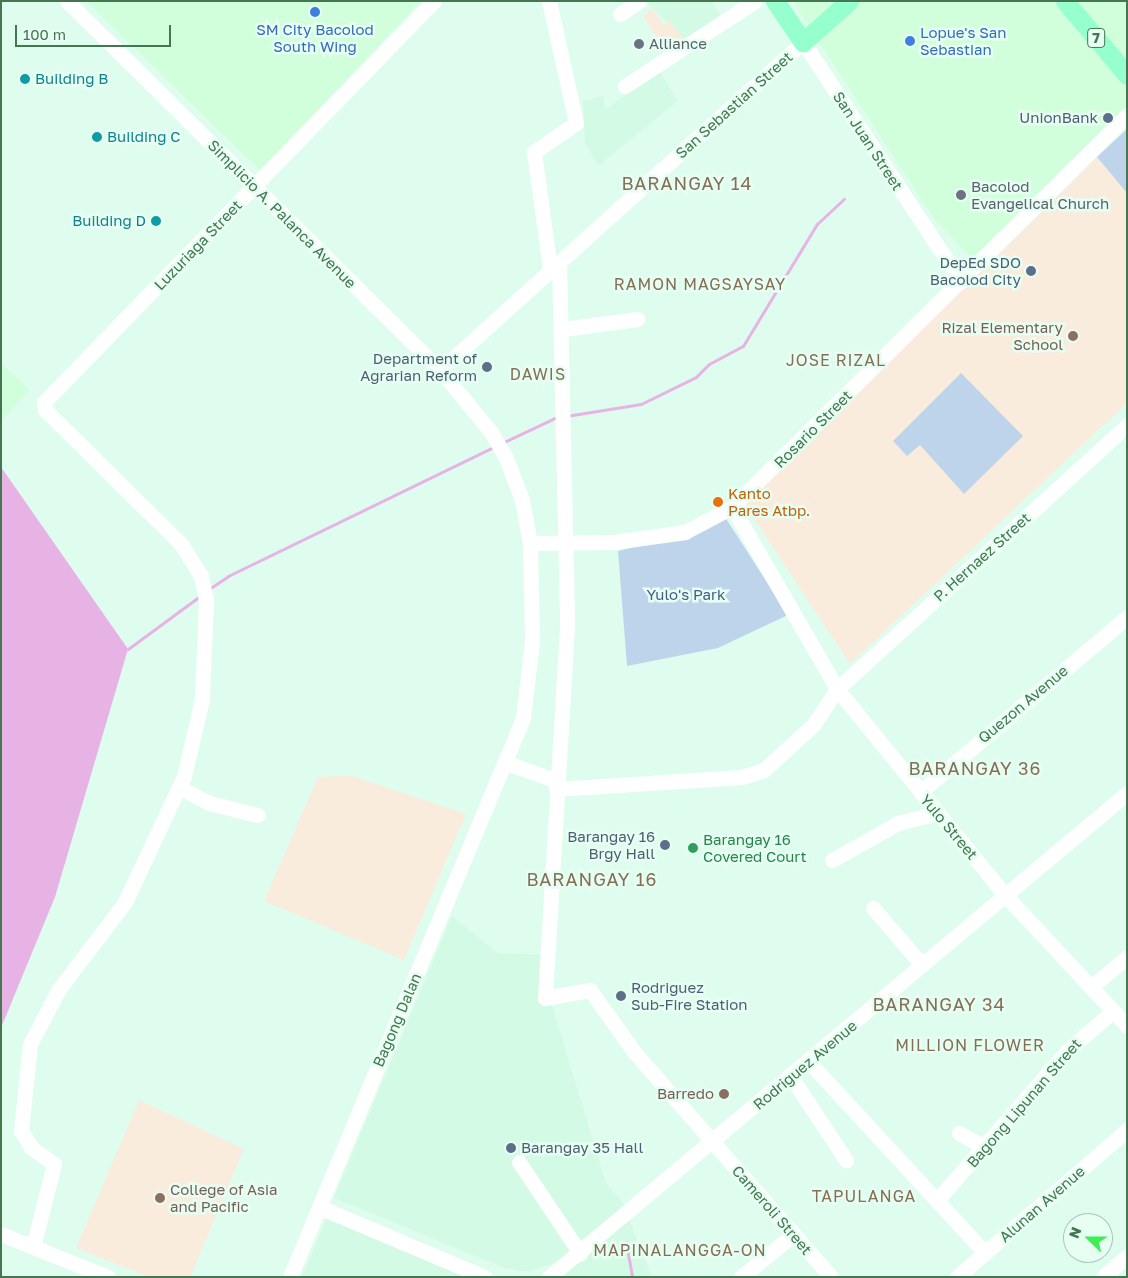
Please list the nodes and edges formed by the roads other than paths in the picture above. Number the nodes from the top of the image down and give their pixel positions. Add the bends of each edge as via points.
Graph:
1 (67, 1) edge
2 (434, 1) edge
3 (549, 1) edge
4 (639, 1) edge
5 (755, 1) edge
6 (775, 1) edge
7 (849, 1) edge
8 (1065, 1) edge
9 (620, 14) dead end
10 (803, 42) junction
11 (1127, 75) edge
12 (625, 86) dead end
13 (1127, 115) edge
14 (254, 186) junction
15 (554, 265) junction
16 (960, 282) junction
17 (638, 319) dead end
18 (563, 329) junction
19 (440, 370) junction
20 (1127, 425) edge
21 (732, 508) junction
22 (530, 543) junction
23 (566, 545) junction
24 (1127, 617) edge
25 (836, 689) junction
26 (504, 762) junction
27 (556, 785) junction
28 (180, 788) junction
29 (920, 792) junction
30 (1127, 793) edge
31 (938, 813) junction
32 (258, 816) dead end
33 (832, 860) dead end
34 (1005, 895) junction
35 (873, 908) dead end
36 (1127, 957) edge
37 (922, 966) junction
38 (1091, 987) junction
39 (1114, 1011) junction
40 (1127, 1026) edge
41 (809, 1062) junction
42 (791, 1077) junction
43 (1127, 1130) edge
44 (958, 1133) dead end
45 (713, 1143) junction
46 (986, 1148) junction
47 (846, 1160) dead end
48 (519, 1162) dead end
49 (938, 1199) junction
50 (319, 1207) junction
51 (1, 1234) edge
52 (794, 1234) junction
53 (33, 1247) junction
54 (580, 1253) junction
55 (985, 1253) junction
56 (1127, 1256) edge
57 (108, 1277) edge
58 (290, 1277) edge
59 (485, 1277) edge
60 (549, 1277) edge
61 (741, 1277) edge
62 (831, 1277) edge
63 (957, 1277) edge
64 (1103, 1277) edge

1 - 14 street, Simplicio A. Palanca Avenue
2 - 14 street, Luzuriaga Street
3 - 15 street via 576,122 534,152
4 - 9 street
5 - 12 street
6 - 10 main road, San Juan Street
7 - 10 main road, San Sebastian Street
8 - 11 main road, 7
10 - 15 street, San Sebastian Street
10 - 16 street, San Juan Street
13 - 16 street, Rosario Street
14 - 19 street, Simplicio A. Palanca Avenue
14 - 28 street, Luzuriaga Street via 44,402 45,410 182,545 201,576 206,600 202,699
15 - 18 street
15 - 19 street, San Sebastian Street
16 - 21 street, Rosario Street
17 - 18 street
18 - 23 street
19 - 22 street, Simplicio A. Palanca Avenue via 491,432 506,458 522,500
20 - 25 street, P. Hernaez Street
21 - 23 street, Rosario Street via 685,532
21 - 25 street, Yulo Street
22 - 23 street, Rosario Street
22 - 26 street, Bagong Dalan via 530,676 523,718
23 - 27 street via 567,627
24 - 29 street, Quezon Avenue
25 - 27 street, P. Hernaez Street via 814,724 758,774
25 - 29 street, Yulo Street
26 - 27 street
26 - 50 street, Bagong Dalan
27 - 45 street, Cameroli Street via 546,998 590,990 635,1053
28 - 32 street via 209,803
28 - 53 street via 125,902 78,960 30,1044 21,1130 31,1147 54,1164
29 - 31 street, Yulo Street
30 - 34 street, Rodriguez Avenue
31 - 33 street via 898,823
31 - 34 street, Yulo Street
34 - 37 street, Rodriguez Avenue
34 - 38 street, Yulo Street
35 - 37 street
36 - 38 street
37 - 41 street, Rodriguez Avenue
38 - 39 street, Yulo Street
39 - 40 street, Yulo Street
39 - 46 street, Bagong Lipunan Street via 1068,1049
41 - 42 street, Rodriguez Avenue
41 - 49 street
42 - 45 street, Rodriguez Avenue
42 - 47 street
43 - 55 street, Alunan Avenue
44 - 46 street
45 - 52 street, Cameroli Street
45 - 54 street, Rodriguez Avenue
46 - 49 street, Bagong Lipunan Street
48 - 54 street
49 - 55 street
50 - 58 street, Bagong Dalan
50 - 59 street
51 - 53 street
52 - 61 street
52 - 62 street, Cameroli Street
53 - 57 street
54 - 60 street, Rodriguez Avenue
55 - 63 street, Alunan Avenue
56 - 64 street

